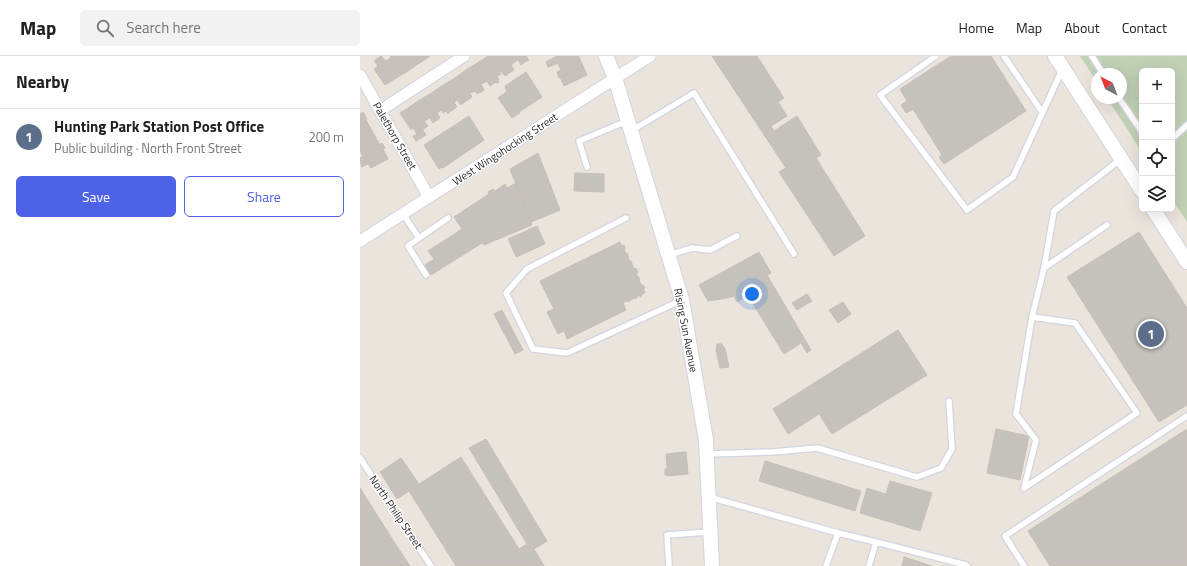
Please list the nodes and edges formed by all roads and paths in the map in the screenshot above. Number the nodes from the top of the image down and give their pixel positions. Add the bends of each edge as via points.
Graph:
1 (464, 56) edge
2 (606, 56) edge
3 (650, 56) edge
4 (936, 56) edge
5 (1004, 56) edge
6 (1092, 56) edge
7 (1059, 62) edge
8 (1100, 68) edge
9 (360, 75) edge
10 (615, 78) junction
11 (1123, 104) edge
12 (381, 110) junction
13 (1042, 112) junction
14 (1187, 125) edge
15 (629, 126) junction
16 (1139, 128) edge
17 (1175, 137) edge
18 (1122, 159) junction
19 (587, 167) dead end
20 (1139, 186) edge
21 (430, 197) junction
22 (1155, 212) edge
23 (403, 214) junction
24 (448, 218) dead end
25 (626, 218) dead end
26 (1107, 225) dead end
27 (737, 236) dead end
28 (419, 238) junction
29 (360, 241) edge
30 (794, 254) dead end
31 (668, 255) junction
32 (1187, 262) edge
33 (1044, 268) junction
34 (426, 274) dead end
35 (682, 300) junction
36 (1032, 317) junction
37 (949, 401) dead end
38 (1187, 416) edge
39 (707, 454) junction
40 (360, 458) edge
41 (709, 497) junction
42 (710, 532) junction
43 (838, 533) junction
44 (876, 542) junction
45 (431, 566) edge
46 (669, 566) edge
47 (712, 566) edge
48 (826, 566) edge
49 (869, 566) edge
50 (967, 566) edge
51 (1024, 566) edge

1 - 12 street
2 - 10 street, Rising Sun Avenue
3 - 10 street, West Wingohocking Street
4 - 13 lane via 880,95 967,210 1013,177
5 - 13 lane
6 - 8 lane
7 - 13 lane
7 - 18 street
9 - 12 street, Palethorp Street
10 - 15 street, Rising Sun Avenue
10 - 21 street, West Wingohocking Street
11 - 16 lane
12 - 21 street, Palethorp Street
14 - 17 lane
15 - 19 lane via 579,141
15 - 30 lane via 694,93
15 - 31 street, Rising Sun Avenue
18 - 20 street
18 - 33 lane via 1054,211
21 - 23 street, West Wingohocking Street
22 - 32 street
23 - 28 lane
23 - 29 street, West Wingohocking Street
24 - 28 lane
25 - 35 lane via 527,269 506,293 533,349 567,354
26 - 33 lane
27 - 31 lane via 710,250 692,248
28 - 34 lane via 408,246
31 - 35 street, Rising Sun Avenue
33 - 36 lane
35 - 39 street, Rising Sun Avenue
36 - 36 lane via 1016,414 1036,440 1024,488 1137,413 1075,323
37 - 39 lane via 952,449 941,468 917,477 817,448
38 - 51 lane via 1004,536
39 - 41 street, Rising Sun Avenue
40 - 45 lane, North Philip Street
41 - 42 street, Rising Sun Avenue
41 - 43 lane
42 - 46 lane via 667,535
42 - 47 street, Rising Sun Avenue
43 - 44 lane
43 - 48 lane
44 - 49 lane
44 - 50 lane

